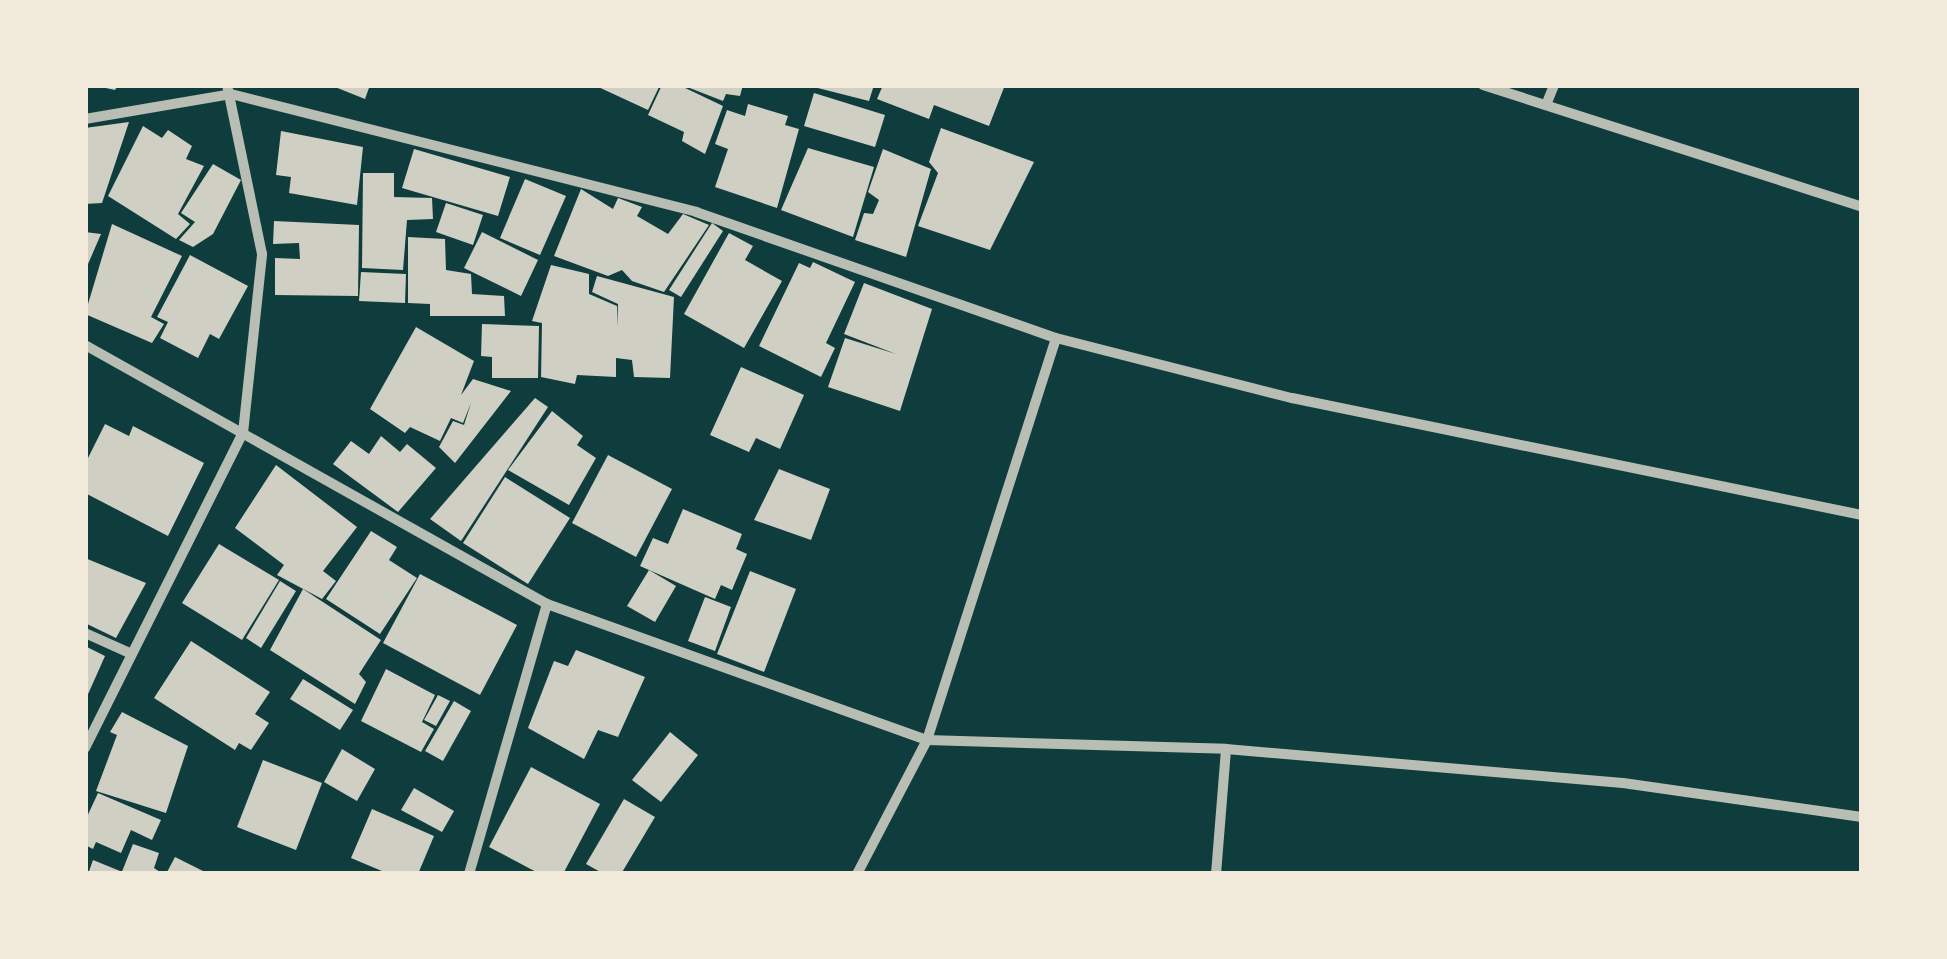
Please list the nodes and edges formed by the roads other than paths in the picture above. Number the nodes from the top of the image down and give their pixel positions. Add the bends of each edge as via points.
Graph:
1 (1482, 85) edge
2 (1554, 85) edge
3 (229, 89) edge
4 (1546, 105) junction
5 (85, 119) edge
6 (1862, 207) edge
7 (1056, 338) junction
8 (85, 345) edge
9 (243, 434) junction
10 (1862, 516) edge
11 (547, 604) junction
12 (85, 633) edge
13 (132, 654) junction
14 (927, 740) junction
15 (85, 748) edge
16 (1226, 750) junction
17 (1862, 817) edge
18 (469, 874) edge
19 (857, 874) edge
20 (1216, 874) edge

1 - 4 street
2 - 4 street
3 - 5 street
3 - 7 street via 696,212
3 - 9 street via 262,254
4 - 6 street
7 - 10 street via 1292,398
7 - 14 street
8 - 9 street
9 - 11 street
9 - 13 street
11 - 14 street
11 - 18 street
12 - 13 street
13 - 15 street
14 - 16 street
14 - 19 street
16 - 17 street via 1623,782
16 - 20 street

